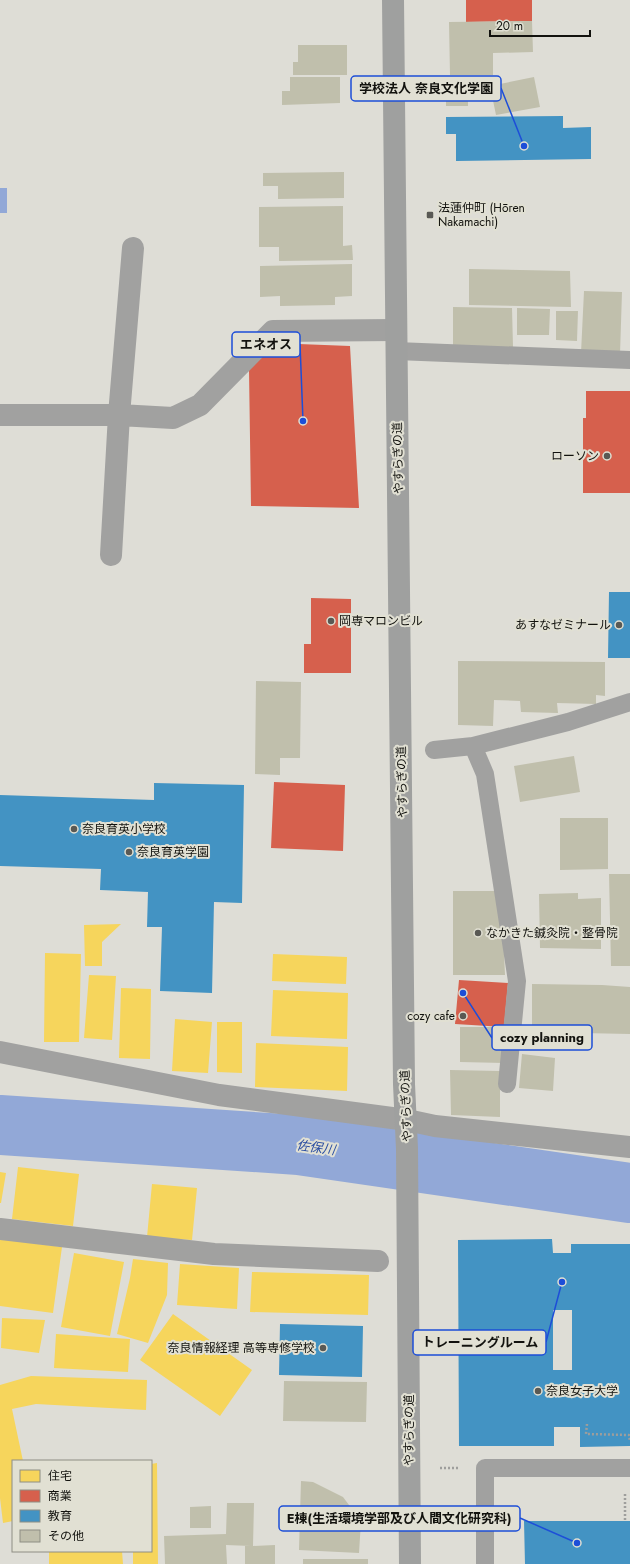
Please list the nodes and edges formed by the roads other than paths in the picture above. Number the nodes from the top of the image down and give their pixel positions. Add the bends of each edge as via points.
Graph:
1 (393, 0) edge
2 (133, 248) dead end
3 (396, 341) junction
4 (630, 360) edge
5 (0, 415) edge
6 (119, 415) junction
7 (111, 555) dead end
8 (630, 702) edge
9 (473, 746) junction
10 (434, 750) dead end
11 (0, 1052) edge
12 (507, 1084) dead end
13 (407, 1128) junction
14 (630, 1147) edge
15 (0, 1229) edge
16 (378, 1261) dead end
17 (630, 1468) edge
18 (410, 1564) edge
19 (484, 1564) edge

1 - 3 street, やすらぎの道
2 - 6 street
3 - 4 lane
3 - 6 street via 273,331 200,405 173,418
3 - 13 street, やすらぎの道 via 404,1084
5 - 6 street
6 - 7 street
8 - 9 lane via 568,722
9 - 10 lane
9 - 12 lane via 484,774 517,981
11 - 13 street via 219,1095
13 - 14 street via 435,1126
13 - 18 street, やすらぎの道
15 - 16 street via 214,1254
17 - 19 lane via 484,1468

